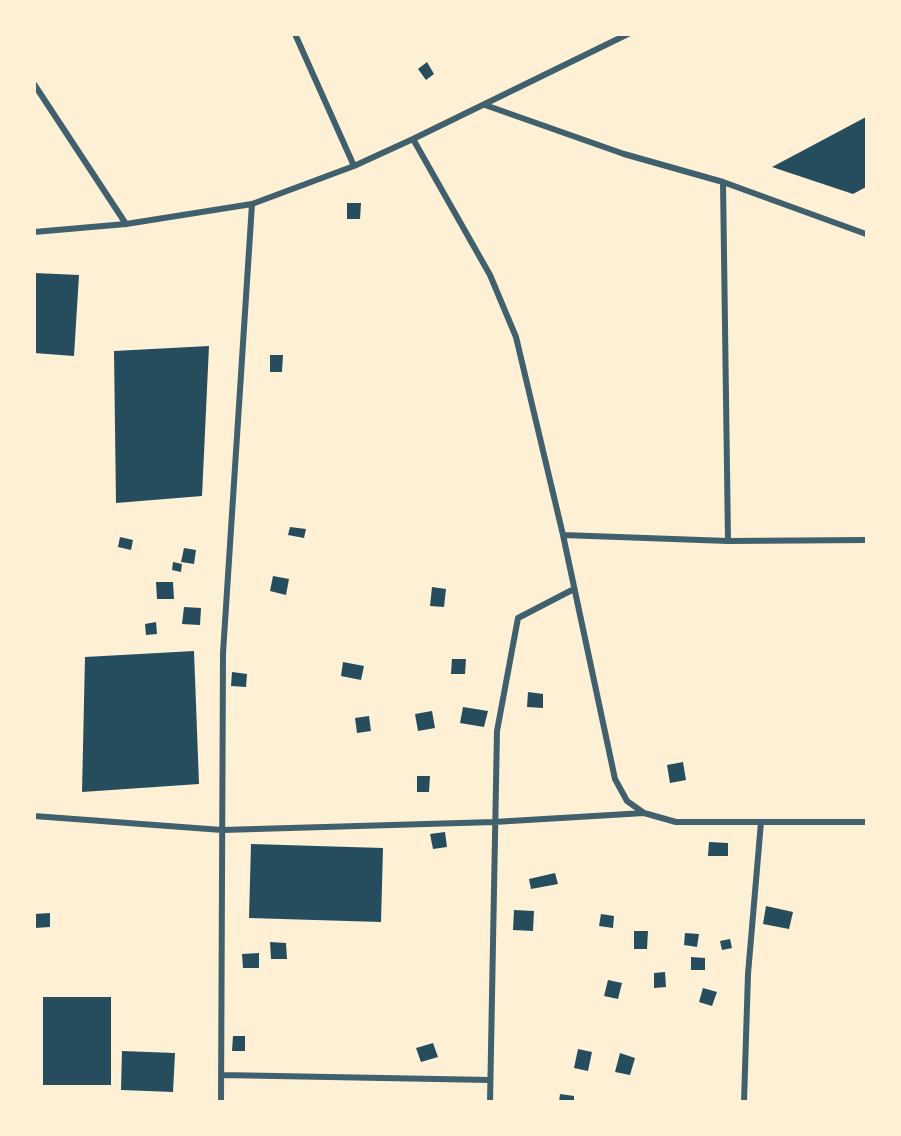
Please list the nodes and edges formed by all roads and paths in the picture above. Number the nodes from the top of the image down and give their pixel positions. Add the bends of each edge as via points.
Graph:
1 (295, 34) edge
2 (628, 34) edge
3 (34, 84) edge
4 (485, 105) junction
5 (413, 139) junction
6 (354, 166) junction
7 (723, 182) junction
8 (252, 204) junction
9 (126, 224) junction
10 (34, 232) edge
11 (867, 234) edge
12 (562, 535) junction
13 (867, 540) edge
14 (728, 541) junction
15 (574, 589) junction
16 (644, 813) junction
17 (34, 816) edge
18 (494, 822) junction
19 (761, 822) junction
20 (867, 822) edge
21 (222, 830) junction
22 (222, 1075) junction
23 (490, 1080) junction
24 (221, 1101) edge
25 (490, 1101) edge
26 (744, 1101) edge

1 - 6 street
2 - 4 street
3 - 9 street
4 - 5 street
4 - 7 street via 624,154
5 - 6 street
5 - 12 street via 490,275 516,337
6 - 8 street
7 - 11 street
7 - 14 street
8 - 9 street
8 - 21 street via 223,653
9 - 10 street
12 - 14 street
12 - 15 street
13 - 14 street
15 - 16 street via 615,779 627,801
15 - 18 street via 518,618 497,731
16 - 18 street
16 - 19 street via 676,822
17 - 21 street
18 - 21 street
18 - 23 street
19 - 20 street
19 - 26 street via 748,974
21 - 22 street
22 - 23 street
22 - 24 street
23 - 25 street

